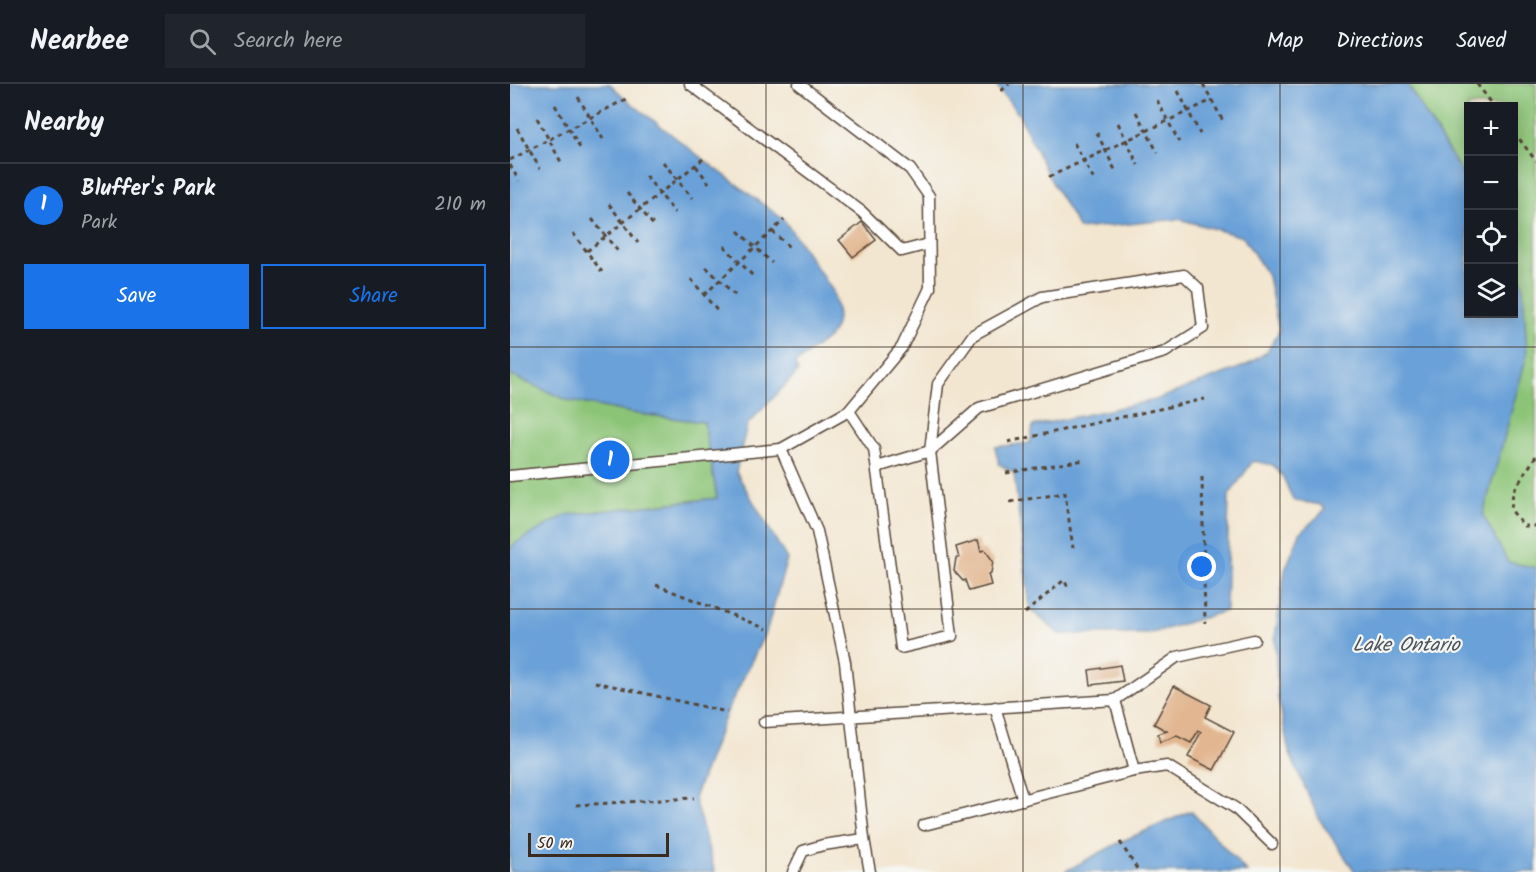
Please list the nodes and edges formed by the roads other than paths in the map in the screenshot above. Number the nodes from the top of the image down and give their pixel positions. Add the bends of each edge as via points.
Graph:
1 (690, 84) edge
2 (803, 85) edge
3 (930, 244) junction
4 (849, 411) junction
5 (781, 449) junction
6 (930, 451) junction
7 (876, 467) junction
8 (510, 476) edge
9 (1254, 640) dead end
10 (1115, 700) junction
11 (995, 707) junction
12 (851, 716) junction
13 (764, 722) dead end
14 (1134, 771) junction
15 (1023, 800) junction
16 (924, 825) dead end
17 (864, 839) junction
18 (1272, 844) dead end
19 (793, 872) edge
20 (870, 872) edge

1 - 3 lane via 862,212 902,251
2 - 3 lane via 910,169 929,196
3 - 4 lane via 930,288 902,347
4 - 5 lane
4 - 7 lane via 874,449
5 - 8 lane
5 - 12 lane via 817,531 845,662
6 - 6 lane via 938,384 973,335 1042,297 1184,275 1197,288 1203,328 1165,352 979,408
6 - 7 lane
6 - 7 lane via 952,636 901,648
9 - 10 lane via 1177,657
10 - 11 lane
10 - 14 lane
11 - 12 lane
11 - 15 lane
12 - 13 lane
12 - 17 lane
14 - 15 lane
14 - 18 lane via 1167,766 1235,808
15 - 16 lane
17 - 19 lane via 803,851
17 - 20 lane

